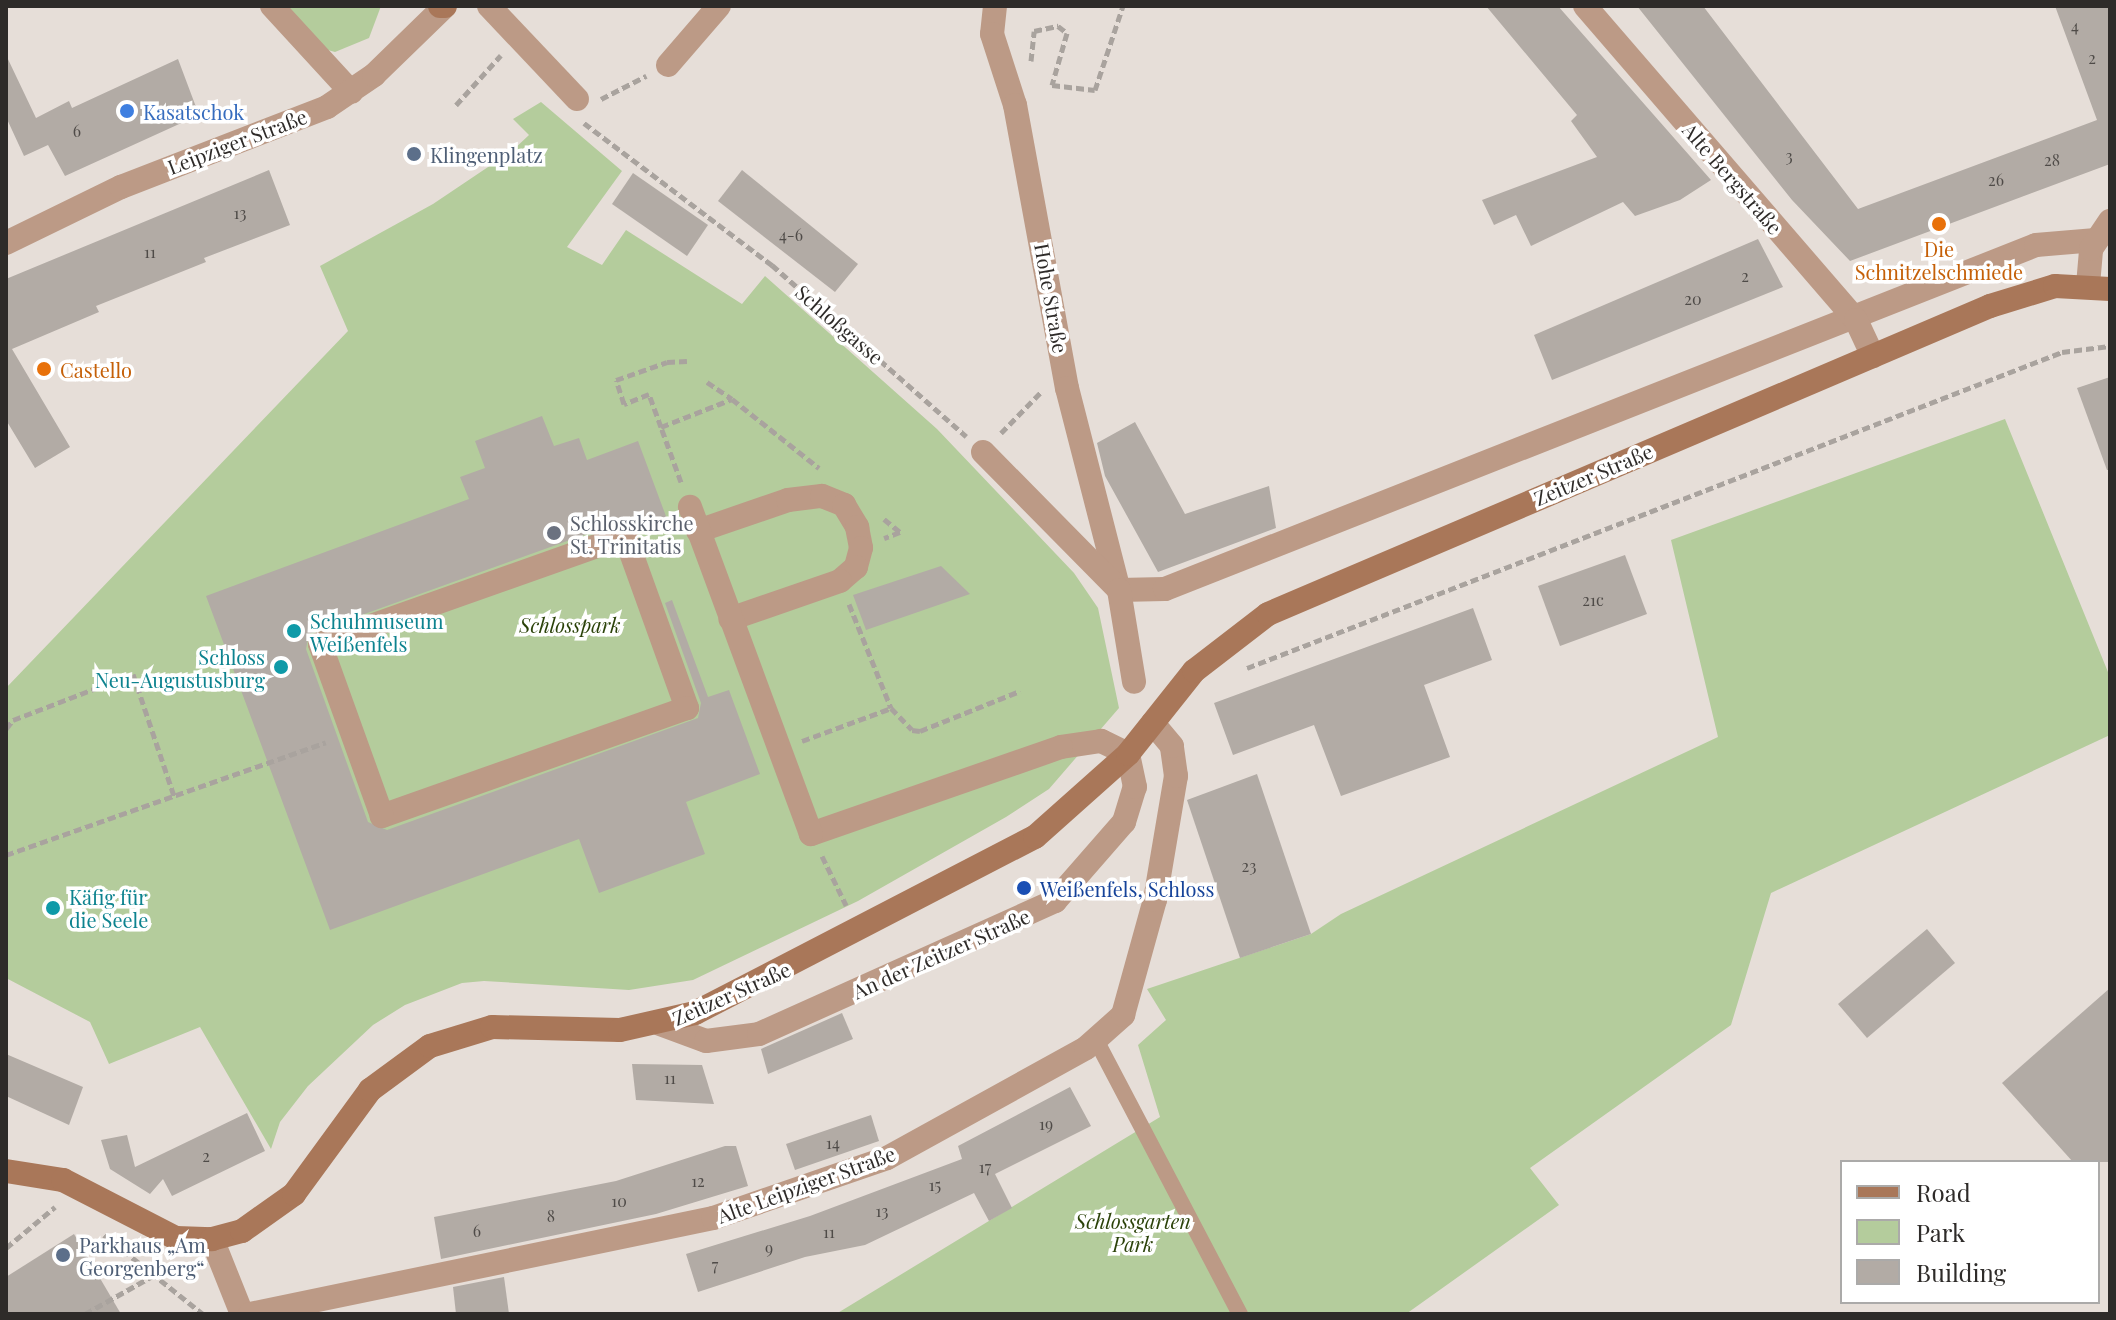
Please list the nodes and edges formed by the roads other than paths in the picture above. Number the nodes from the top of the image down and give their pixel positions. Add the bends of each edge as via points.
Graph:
1 (272, 6) edge
2 (489, 6) edge
3 (719, 6) edge
4 (995, 6) edge
5 (1585, 6) edge
6 (443, 7) edge
7 (668, 65) road end
8 (351, 92) junction
9 (577, 99) road end
10 (2103, 230) edge
11 (6, 243) edge
12 (2099, 287) edge
13 (1856, 320) junction
14 (1873, 356) junction
15 (983, 452) road end
16 (690, 507) road end
17 (698, 531) junction
18 (1119, 590) junction
19 (730, 619) junction
20 (1134, 682) dead end
21 (1153, 723) junction
22 (352, 732) joint
23 (1128, 754) junction
24 (660, 1024) junction
25 (1096, 1040) junction
26 (6, 1171) edge
27 (212, 1239) junction
28 (242, 1314) edge
29 (250, 1314) edge
30 (1240, 1314) edge

1 - 8 street
2 - 9 street
3 - 7 street
4 - 18 street, Hohe Straße via 992,34 1015,105 1067,388
5 - 13 street, Alte Bergstraße
6 - 8 street, Leipziger Straße
8 - 11 street, Leipziger Straße via 327,107 121,187
10 - 12 street
10 - 13 street via 2036,245
12 - 14 main road, Zeitzer Straße via 2036,289
13 - 14 street, Alte Bergstraße
13 - 18 street via 1165,589
14 - 21 main road, Zeitzer Straße via 1268,614 1194,671
15 - 18 street
16 - 17 street
17 - 19 street
17 - 19 street via 788,500 822,496 844,505 861,548 856,567 840,581
18 - 20 street
19 - 23 street via 811,834 1061,747 1101,741
21 - 23 main road, Zeitzer Straße
21 - 25 street, Alte Leipziger Straße via 1172,746 1174,795 1155,900 1123,1015
22 - 22 street via 320,644 625,536 687,708 382,816
23 - 24 main road, Zeitzer Straße via 1035,837 970,875 744,991
23 - 24 street, An der Zeitzer Straße via 1133,805 1055,901 759,1034 706,1041
24 - 27 main road, Zeitzer Straße via 620,1030 492,1027 430,1046 370,1090 280,1208 242,1231
25 - 29 street, Alte Leipziger Straße via 887,1158 713,1218
25 - 30 lane
26 - 27 main road via 63,1180 176,1238
27 - 28 street

